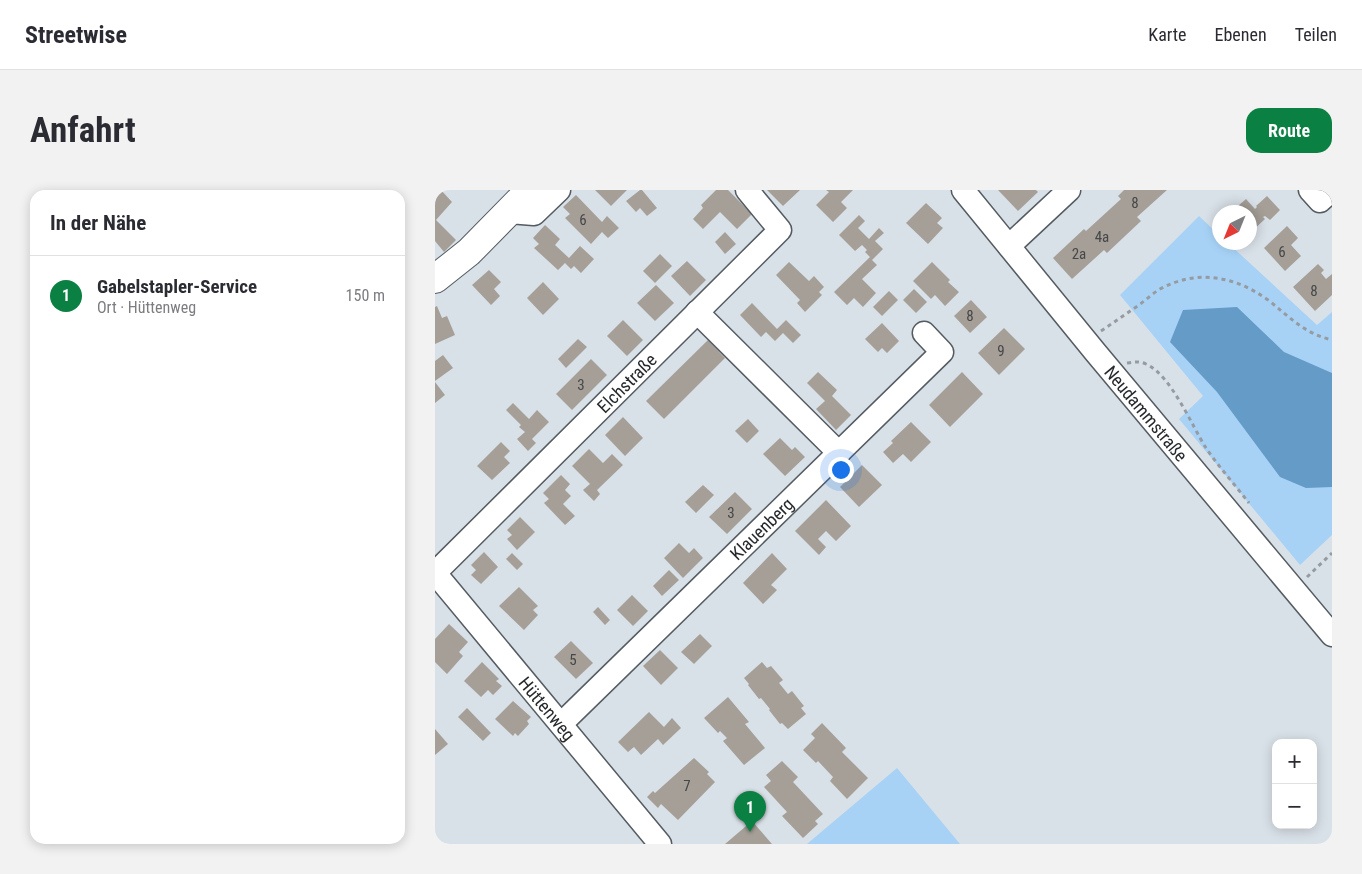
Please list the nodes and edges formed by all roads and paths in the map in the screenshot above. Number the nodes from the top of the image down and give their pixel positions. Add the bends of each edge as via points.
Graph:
1 (530, 190) edge
2 (559, 190) edge
3 (747, 190) edge
4 (963, 190) edge
5 (1069, 190) edge
6 (509, 212) junction
7 (1009, 246) junction
8 (435, 279) edge
9 (697, 312) junction
10 (924, 333) dead end
11 (1332, 340) edge
12 (1087, 342) junction
13 (1125, 363) dead end
14 (839, 453) junction
15 (1249, 503) dead end
16 (1332, 553) edge
17 (1302, 569) dead end
18 (435, 573) edge
19 (1301, 583) junction
20 (1332, 635) edge
21 (561, 724) junction
22 (660, 844) edge

1 - 6 main road
2 - 6 street via 534,214
3 - 9 street, Elchstraße via 780,230
4 - 7 street, Neudammstraße
5 - 7 street
6 - 8 main road via 469,252
7 - 12 street, Neudammstraße
9 - 14 street
9 - 18 street, Elchstraße
10 - 14 street, Klauenberg via 942,352
11 - 12 path via 1306,331 1249,288 1204,277 1183,280 1160,289
12 - 19 street, Neudammstraße
13 - 15 path via 1147,364 1169,385 1206,447
14 - 21 street, Klauenberg
16 - 19 path
17 - 19 path
18 - 21 street, Hüttenweg
19 - 20 street, Neudammstraße
21 - 22 street, Hüttenweg

